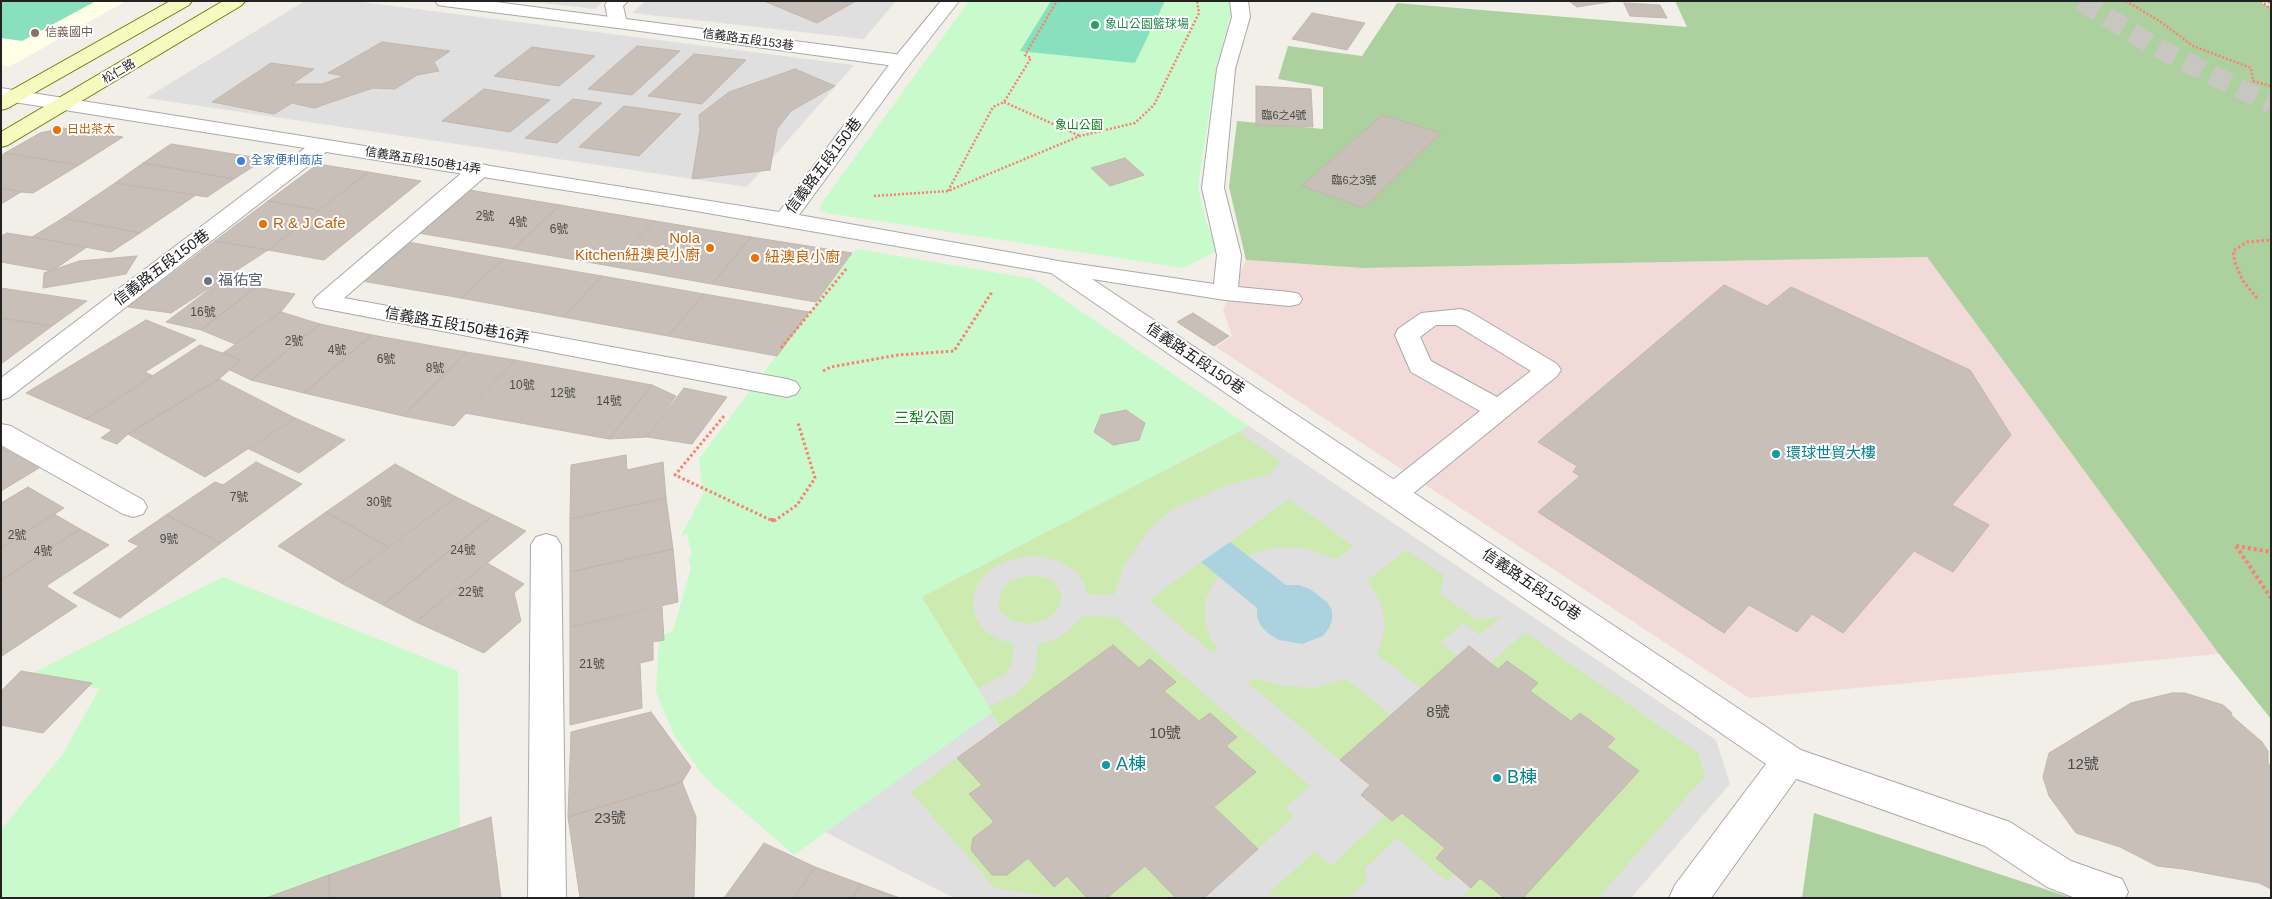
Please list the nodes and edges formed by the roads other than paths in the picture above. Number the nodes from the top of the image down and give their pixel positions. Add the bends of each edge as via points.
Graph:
1 (183, 1) edge
2 (236, 1) edge
3 (444, 1) edge
4 (619, 1) edge
5 (950, 1) edge
6 (1239, 1) edge
7 (618, 23) junction
8 (902, 61) junction
9 (5, 98) edge
10 (62, 104) junction
11 (1, 141) edge
12 (322, 145) junction
13 (479, 170) junction
14 (784, 220) junction
15 (1058, 267) junction
16 (1225, 292) junction
17 (1290, 299) dead end
18 (787, 388) dead end
19 (1, 391) edge
20 (1499, 410) junction
21 (1, 433) edge
22 (1396, 493) junction
23 (134, 507) dead end
24 (546, 545) dead end
25 (1789, 761) junction
26 (2109, 892) dead end
27 (547, 898) edge
28 (1688, 898) edge

1 - 9 street, 松仁路
2 - 10 street, 松仁路
3 - 7 street, 信義路五段153巷
4 - 7 street via 614,5
5 - 8 street, 信義路五段150巷
6 - 16 street via 1241,17 1226,69 1213,188 1229,255
7 - 8 street, 信義路五段153巷
8 - 14 street, 信義路五段150巷
9 - 10 street, 信義路五段150巷14弄
10 - 11 street, 松仁路
10 - 12 street, 信義路五段150巷14弄
12 - 13 street, 信義路五段150巷14弄
12 - 19 street, 信義路五段150巷
13 - 14 street, 信義路五段150巷14弄
13 - 18 street, 信義路五段150巷16弄 via 325,302
14 - 15 street, 信義路五段150巷
15 - 16 street
15 - 22 street, 信義路五段150巷
16 - 17 street
20 - 20 street via 1548,370 1462,318 1430,318 1407,335 1420,366
20 - 22 street
21 - 23 street
22 - 25 street, 信義路五段150巷
24 - 27 street
25 - 26 street, 信義路五段150巷 via 1997,834 2060,875
25 - 28 street

